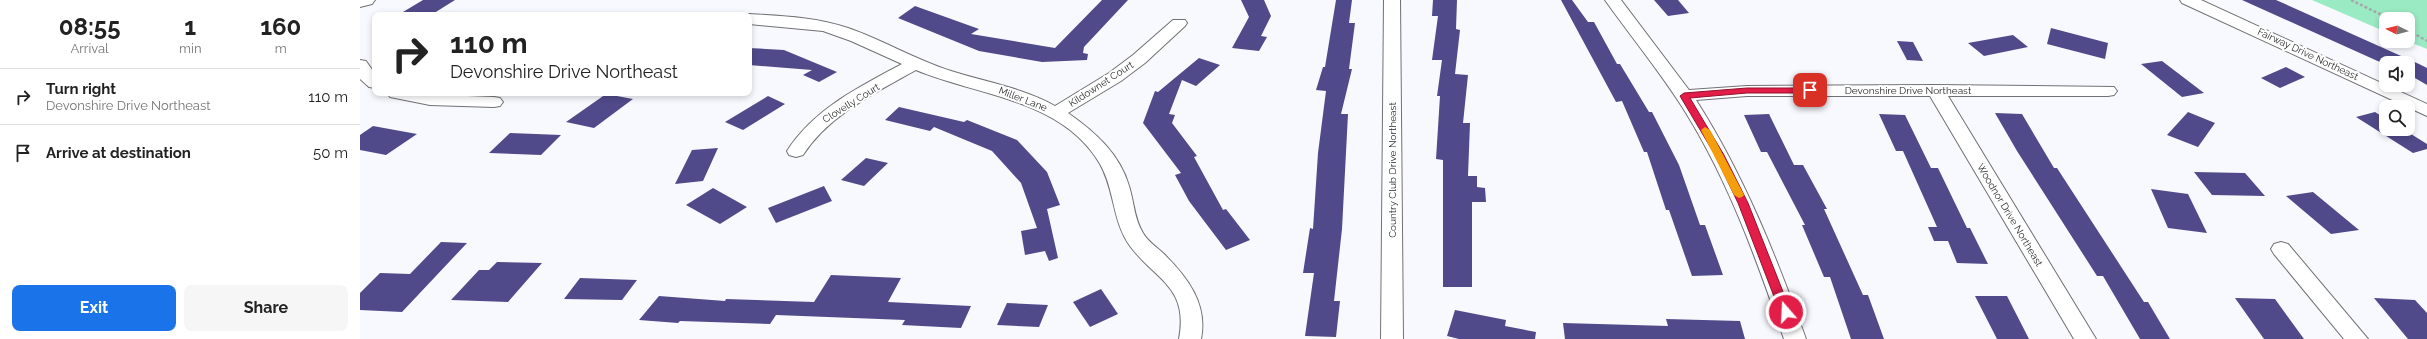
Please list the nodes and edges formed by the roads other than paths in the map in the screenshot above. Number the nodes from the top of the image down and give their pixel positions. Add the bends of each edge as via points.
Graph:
1 (366, 0) edge
2 (1392, 0) edge
3 (1613, 0) edge
4 (2188, 0) edge
5 (360, 2) edge
6 (752, 19) edge
7 (1179, 23) dead end
8 (360, 64) edge
9 (914, 64) junction
10 (372, 80) edge
11 (1935, 90) junction
12 (2108, 91) dead end
13 (411, 96) edge
14 (1684, 96) junction
15 (494, 102) dead end
16 (2427, 111) edge
17 (1057, 112) junction
18 (796, 151) dead end
19 (2281, 249) dead end
20 (1190, 339) edge
21 (1392, 339) edge
22 (1795, 339) edge
23 (2085, 339) edge
24 (2357, 339) edge

1 - 5 street
2 - 21 street, Country Club Drive Northeast
3 - 14 street via 1640,32
4 - 16 street, Fairway Drive Northeast
6 - 9 street, Miller Lane via 827,27
7 - 17 street, Kildownet Court via 1140,59
8 - 10 street via 364,73
9 - 17 street, Miller Lane via 1009,92
9 - 18 street, Clovelly Court via 821,121 807,134
11 - 12 street, Devonshire Drive Northeast
11 - 14 street, Devonshire Drive Northeast via 1747,90
11 - 23 street, Woodnor Drive Northeast
13 - 15 street via 430,100
14 - 22 street via 1719,155 1743,203
17 - 20 street, Miller Lane via 1076,125 1097,146 1108,162 1119,183 1129,227 1139,244 1172,275 1186,297 1192,315
19 - 24 street

